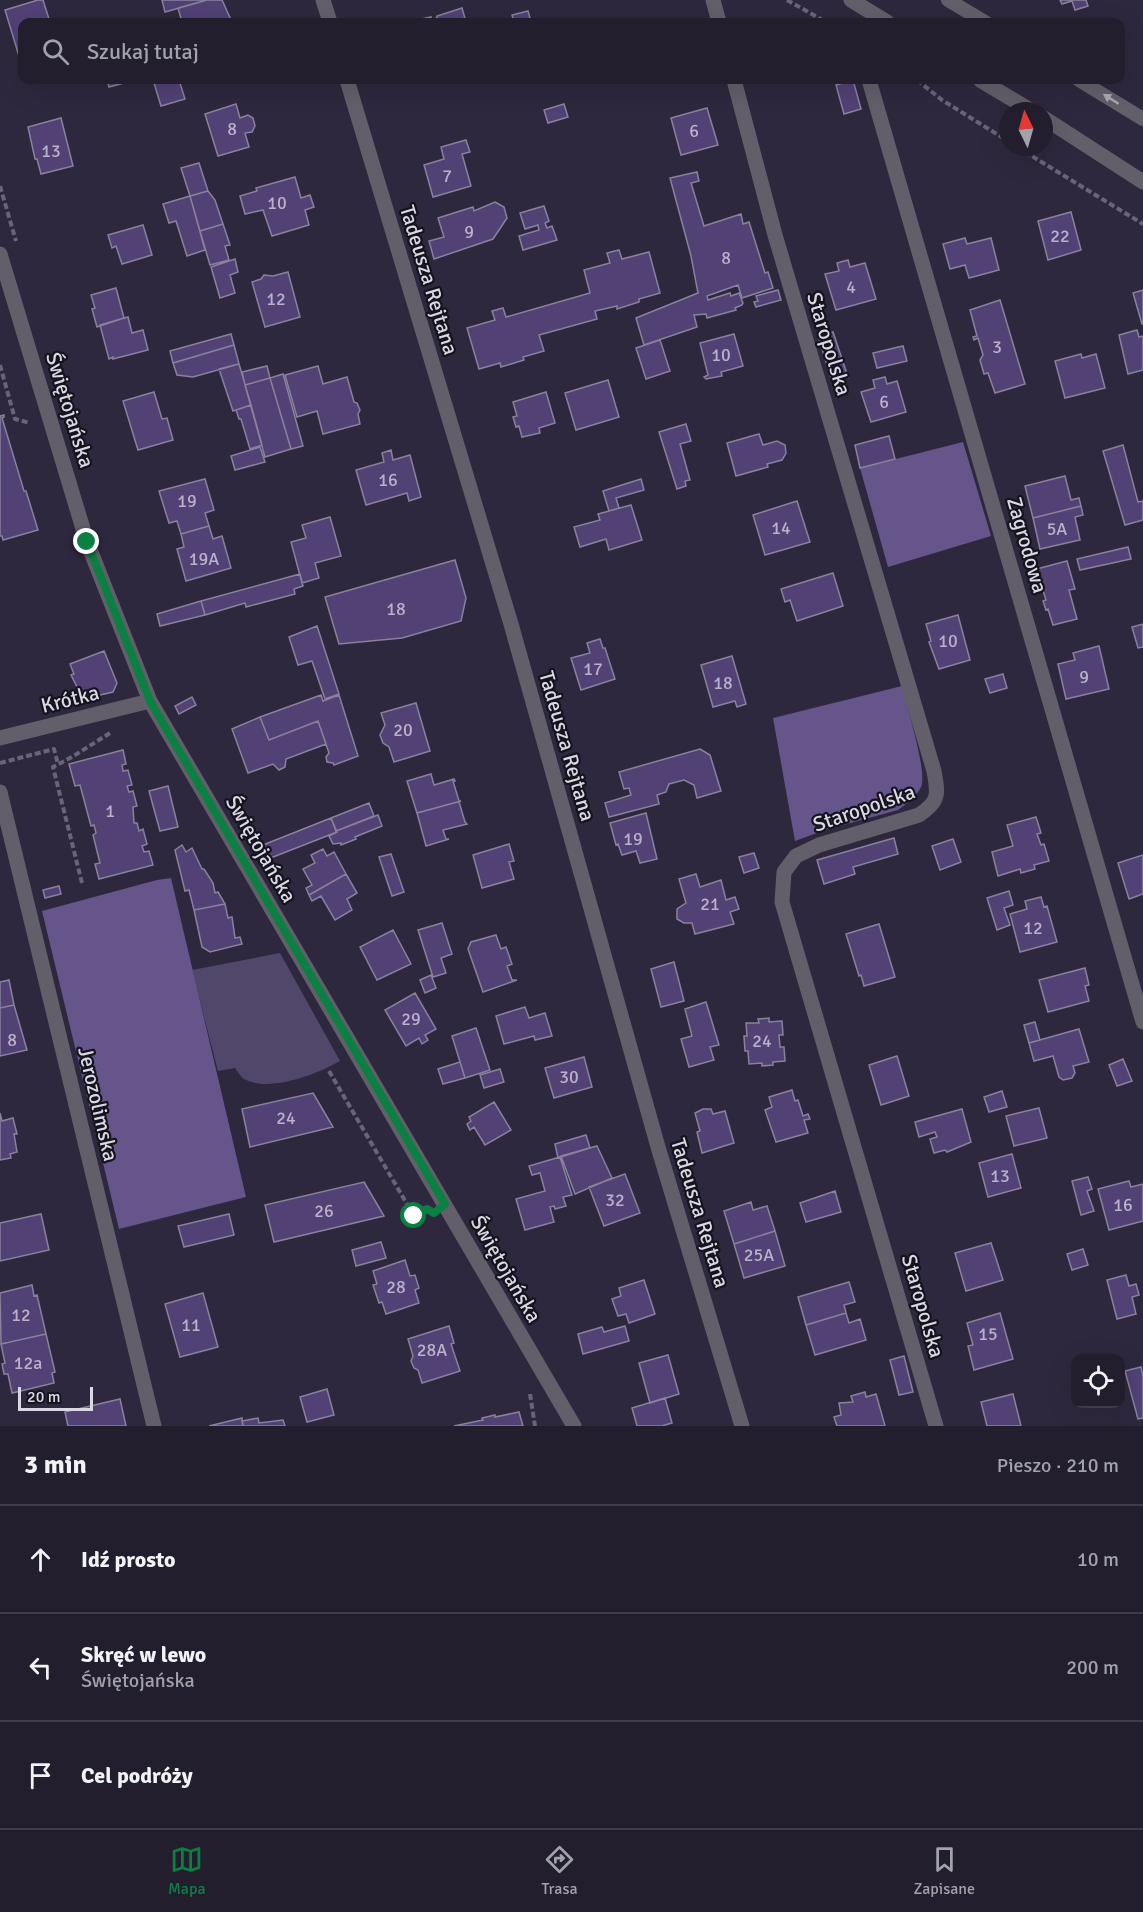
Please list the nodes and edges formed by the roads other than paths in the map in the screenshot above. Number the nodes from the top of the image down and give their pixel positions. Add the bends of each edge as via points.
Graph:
1 (324, 0) edge
2 (713, 0) edge
3 (851, 0) edge
4 (948, 0) edge
5 (329, 18) edge
6 (718, 18) edge
7 (880, 18) edge
8 (978, 18) edge
9 (348, 84) edge
10 (735, 84) edge
11 (870, 84) edge
12 (987, 84) edge
13 (1086, 84) edge
14 (1017, 102) edge
15 (1143, 119) edge
16 (1053, 124) edge
17 (1143, 182) edge
18 (0, 254) edge
19 (150, 701) junction
20 (0, 738) edge
21 (0, 792) edge
22 (1143, 1022) edge
23 (154, 1426) edge
24 (574, 1426) edge
25 (742, 1426) edge
26 (936, 1426) edge

1 - 5 street
2 - 6 street
3 - 7 street
4 - 8 lane
9 - 25 street, Tadeusza Rejtana via 511,624 658,1147
10 - 26 street, Staropolska via 775,235 938,794 931,807 919,815 819,845 796,856 784,872 782,902
11 - 22 street, Zagrodowa
12 - 14 street
15 -> 13 lane
16 - 17 street
18 - 19 street, Świętojańska via 87,542
19 - 20 street, Krótka
19 - 24 street, Świętojańska
21 - 23 street, Jerozolimska

